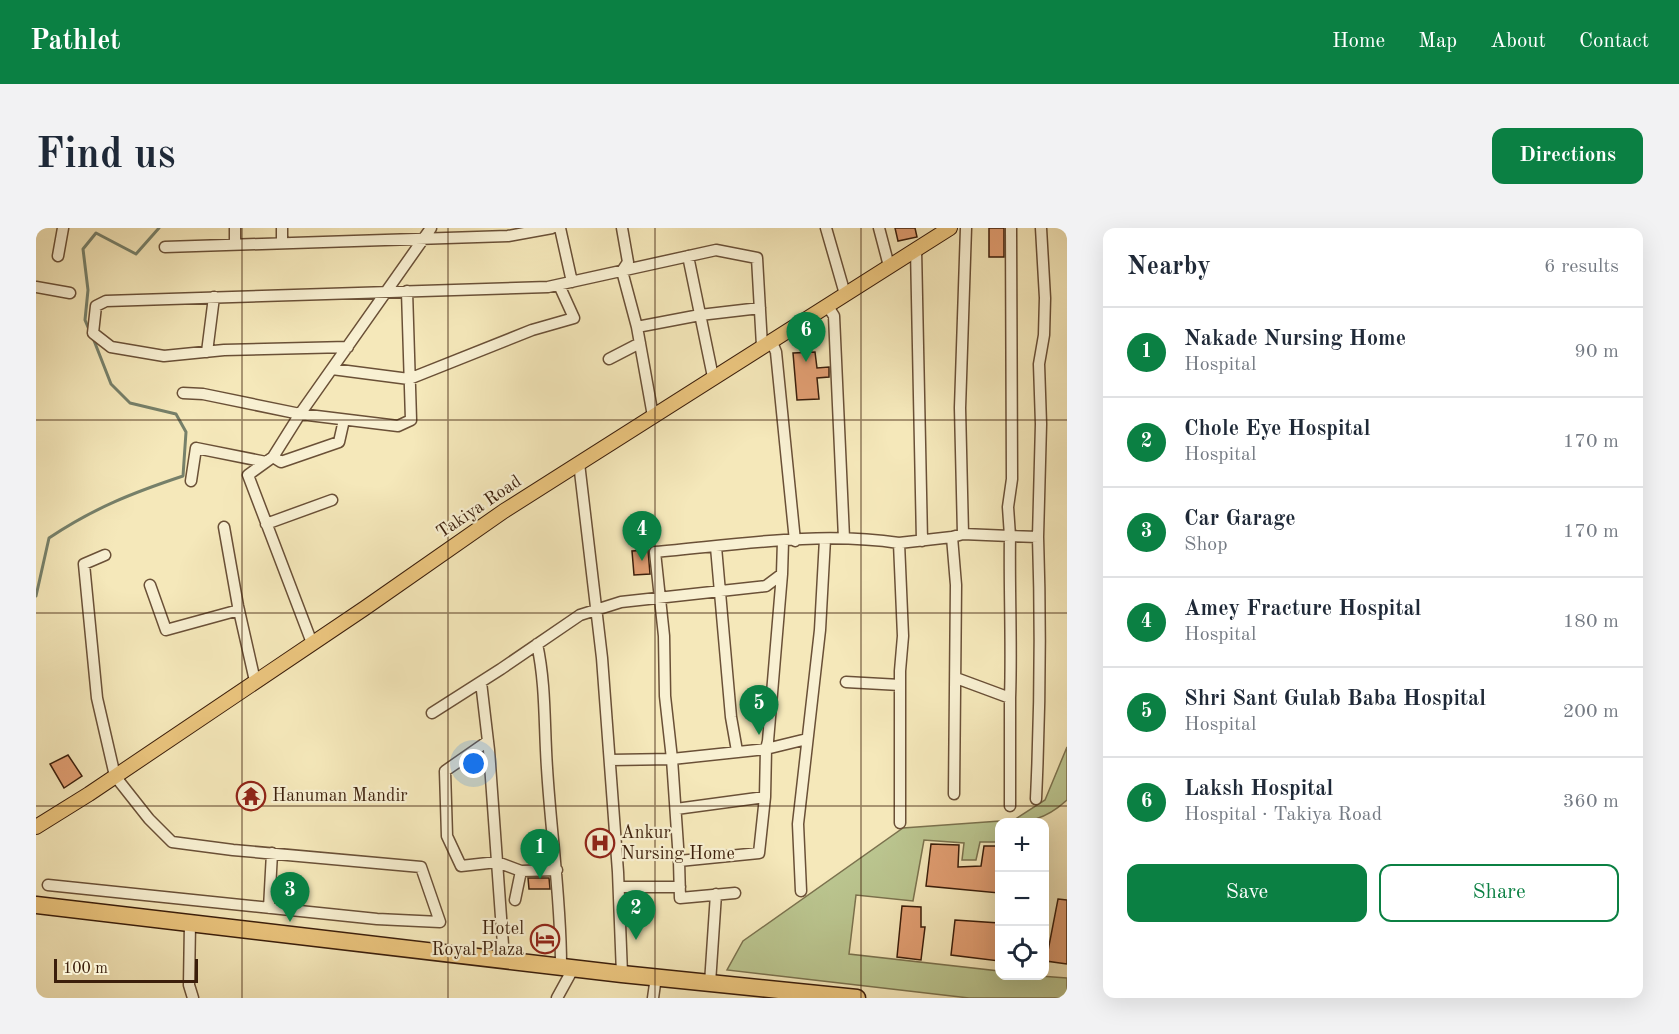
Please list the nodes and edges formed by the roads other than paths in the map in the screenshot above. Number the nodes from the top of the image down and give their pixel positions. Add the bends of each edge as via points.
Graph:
1 (63, 228) edge
2 (235, 228) edge
3 (282, 228) edge
4 (333, 228) edge
5 (431, 228) edge
6 (552, 228) edge
7 (560, 228) edge
8 (622, 228) edge
9 (826, 228) edge
10 (879, 228) edge
11 (950, 228) edge
12 (966, 228) edge
13 (1011, 228) edge
14 (1041, 228) edge
15 (516, 231) edge
16 (423, 238) junction
17 (332, 241) junction
18 (282, 243) junction
19 (235, 244) junction
20 (165, 247) dead end
21 (916, 249) junction
22 (58, 256) dead end
23 (688, 256) junction
24 (889, 266) junction
25 (622, 271) junction
26 (572, 282) junction
27 (559, 285) junction
28 (36, 287) edge
29 (407, 291) junction
30 (387, 292) junction
31 (70, 293) dead end
32 (845, 294) junction
33 (214, 297) junction
34 (827, 305) junction
35 (760, 308) junction
36 (700, 315) junction
37 (637, 327) junction
38 (640, 343) junction
39 (766, 343) junction
40 (348, 347) junction
41 (207, 352) junction
42 (609, 358) dead end
43 (332, 369) junction
44 (713, 377) junction
45 (409, 379) junction
46 (183, 393) dead end
47 (300, 414) junction
48 (653, 416) junction
49 (344, 420) junction
50 (269, 460) junction
51 (579, 463) junction
52 (191, 481) dead end
53 (332, 500) dead end
54 (266, 524) junction
55 (224, 527) dead end
56 (958, 535) junction
57 (1010, 536) junction
58 (1038, 537) junction
59 (844, 538) junction
60 (825, 539) junction
61 (795, 540) junction
62 (783, 541) junction
63 (922, 541) junction
64 (899, 543) junction
65 (716, 547) junction
66 (105, 555) dead end
67 (782, 574) junction
68 (150, 585) dead end
69 (720, 592) junction
70 (660, 598) junction
71 (239, 610) junction
72 (596, 610) junction
73 (312, 643) junction
74 (537, 644) junction
75 (956, 678) junction
76 (255, 681) junction
77 (481, 681) junction
78 (846, 681) dead end
79 (900, 685) junction
80 (1010, 698) junction
81 (432, 712) dead end
82 (807, 739) junction
83 (488, 741) junction
84 (766, 749) junction
85 (737, 751) junction
86 (672, 759) junction
87 (610, 760) junction
88 (115, 776) junction
89 (954, 794) dead end
90 (765, 797) junction
91 (1036, 799) dead end
92 (1010, 806) dead end
93 (676, 809) junction
94 (900, 823) dead end
95 (36, 826) edge
96 (272, 853) junction
97 (679, 861) junction
98 (497, 862) junction
99 (557, 870) junction
100 (520, 871) junction
101 (48, 885) dead end
102 (680, 886) junction
103 (619, 887) junction
104 (801, 891) dead end
105 (735, 893) dead end
106 (716, 894) junction
107 (515, 900) dead end
108 (36, 905) edge
109 (269, 908) junction
110 (190, 923) junction
111 (504, 959) junction
112 (568, 966) junction
113 (622, 974) junction
114 (656, 977) junction
115 (710, 983) junction
116 (193, 998) edge
117 (558, 998) edge
118 (653, 998) edge
119 (857, 998) edge

1 - 22 street
2 - 19 street
3 - 18 street
4 - 17 street
5 - 16 street
6 - 15 street
7 - 26 street
8 - 25 street via 628,262
9 - 32 street
10 - 24 street
11 - 21 main road, Takiya Road
12 - 56 street
13 - 57 street
14 - 58 street via 1045,298 1039,364
15 - 16 street
16 - 17 street
16 - 30 street
17 - 18 street
18 - 19 street
19 - 20 street
21 - 24 main road, Takiya Road
21 - 63 street
23 - 25 street
23 - 35 street via 716,250 757,258
23 - 36 street
24 - 32 main road, Takiya Road
25 - 26 street
25 - 37 street
26 - 27 street
27 - 29 street
27 - 45 street via 574,318 532,330
28 - 31 street
29 - 30 street
29 - 45 street
30 - 33 street
30 - 40 street
32 - 34 main road, Takiya Road
33 - 41 street
33 - 41 street via 106,301 96,306 93,333 111,347 164,356
34 - 39 main road, Takiya Road
34 - 59 street via 834,316
35 - 36 street
35 - 39 street
36 - 37 street
36 - 44 street
37 - 38 street
38 - 42 street
38 - 48 street
39 - 44 main road, Takiya Road
39 - 61 street via 776,352
40 - 41 street
40 - 43 street
43 - 45 street
43 - 47 street
44 - 48 main road, Takiya Road
45 - 49 street via 411,420 398,426
46 - 47 street
47 - 49 street
47 - 50 street
48 - 51 main road, Takiya Road
49 - 50 street via 339,442 280,462
50 - 52 street via 196,448
50 - 54 street via 248,475
51 - 72 street
51 - 73 main road, Takiya Road
53 - 54 street
54 - 73 street
55 - 71 street
56 - 57 street
56 - 63 street
56 - 75 street
57 - 58 street
57 - 80 street
58 - 91 street via 1040,698
59 - 60 street
59 - 64 street
60 - 61 street
60 - 82 street via 820,630
61 - 62 street
62 - 65 street
62 - 67 street
63 - 64 street
64 - 79 street via 903,636
65 - 69 street
65 - 70 street via 655,552
66 - 88 street via 84,564 97,698
67 - 69 street via 766,586
67 - 84 street
68 - 71 street via 166,630
69 - 70 street
69 - 85 street
70 - 72 street via 621,602
70 - 86 street
71 - 76 street
72 - 74 street via 580,615
72 - 87 street
73 - 76 main road, Takiya Road
74 - 77 street
74 - 99 street via 543,671
75 - 80 street
75 - 89 street
76 - 88 main road, Takiya Road
77 - 81 street
77 - 83 street
78 - 79 street
79 - 94 street
80 - 92 street
82 - 84 street
82 - 104 street via 798,824
83 - 98 street
83 - 98 street via 445,771 447,837 461,866
84 - 85 street
84 - 90 street
85 - 86 street
86 - 87 street
86 - 93 street
87 - 103 street
88 - 95 main road, Takiya Road
88 - 96 street via 148,819 172,842
90 - 93 street
90 - 97 street via 759,853
93 - 97 street
96 - 109 street
96 - 109 street via 421,867 440,921
97 - 102 street
98 - 100 street
98 - 111 street
99 - 100 street
99 - 112 street
100 - 107 street
101 - 109 street
102 - 103 street
102 - 106 street via 680,898
103 - 113 street
105 - 106 street
106 - 115 street
108 - 110 highway
110 - 111 highway
110 - 116 street via 189,985
111 - 112 highway
112 - 113 highway
112 - 117 street
113 - 114 highway
114 - 115 highway
114 - 118 street
115 - 119 highway

